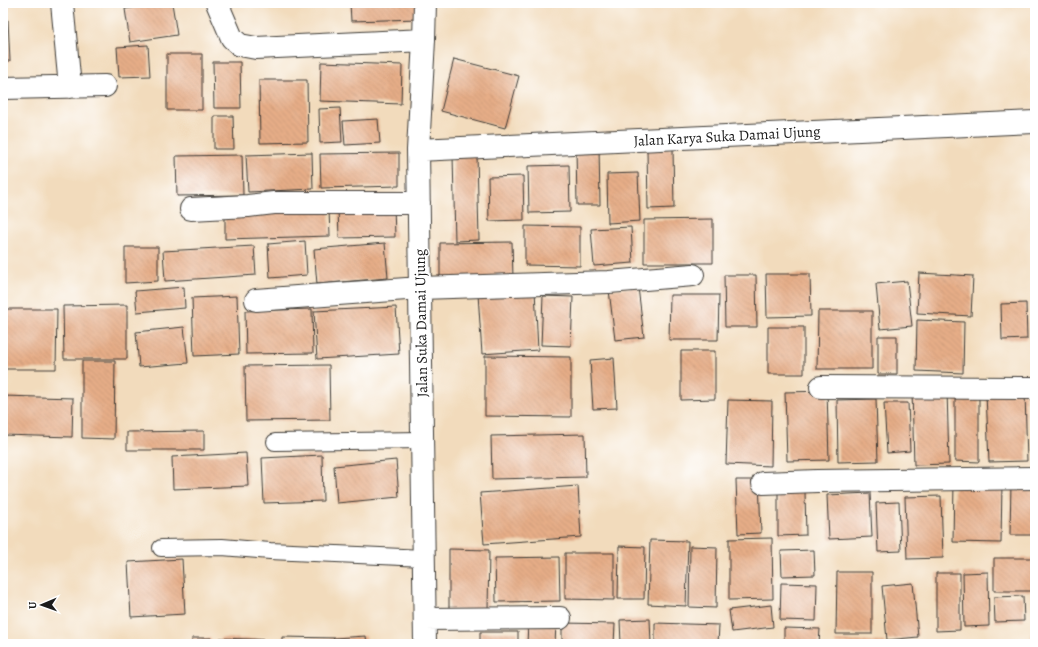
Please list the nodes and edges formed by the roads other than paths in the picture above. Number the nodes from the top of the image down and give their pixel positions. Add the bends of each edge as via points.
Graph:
1 (62, 3) edge
2 (217, 3) edge
3 (425, 3) edge
4 (424, 40) junction
5 (105, 86) dead end
6 (70, 87) junction
7 (3, 88) edge
8 (1035, 122) edge
9 (418, 150) junction
10 (419, 203) junction
11 (191, 209) dead end
12 (693, 276) dead end
13 (420, 288) junction
14 (256, 300) dead end
15 (821, 387) dead end
16 (1035, 388) edge
17 (423, 440) junction
18 (275, 442) dead end
19 (1035, 478) edge
20 (763, 483) dead end
21 (161, 548) dead end
22 (424, 558) junction
23 (560, 618) dead end
24 (425, 619) junction
25 (425, 644) edge

1 - 6 street
2 - 4 street via 232,38 240,45 256,48
3 - 4 street, Jalan Suka Damai Ujung
4 - 9 street, Jalan Suka Damai Ujung
5 - 6 street
6 - 7 street
8 - 9 street, Jalan Karya Suka Damai Ujung
9 - 10 street, Jalan Suka Damai Ujung
10 - 11 street via 274,203
10 - 13 street, Jalan Suka Damai Ujung
12 - 13 street via 608,282
13 - 14 street
13 - 17 street, Jalan Suka Damai Ujung
15 - 16 street
17 - 18 lane
17 - 22 street, Jalan Suka Damai Ujung
19 - 20 street
21 - 22 lane via 222,547
22 - 24 street, Jalan Suka Damai Ujung
23 - 24 street
24 - 25 street, Jalan Suka Damai Ujung

